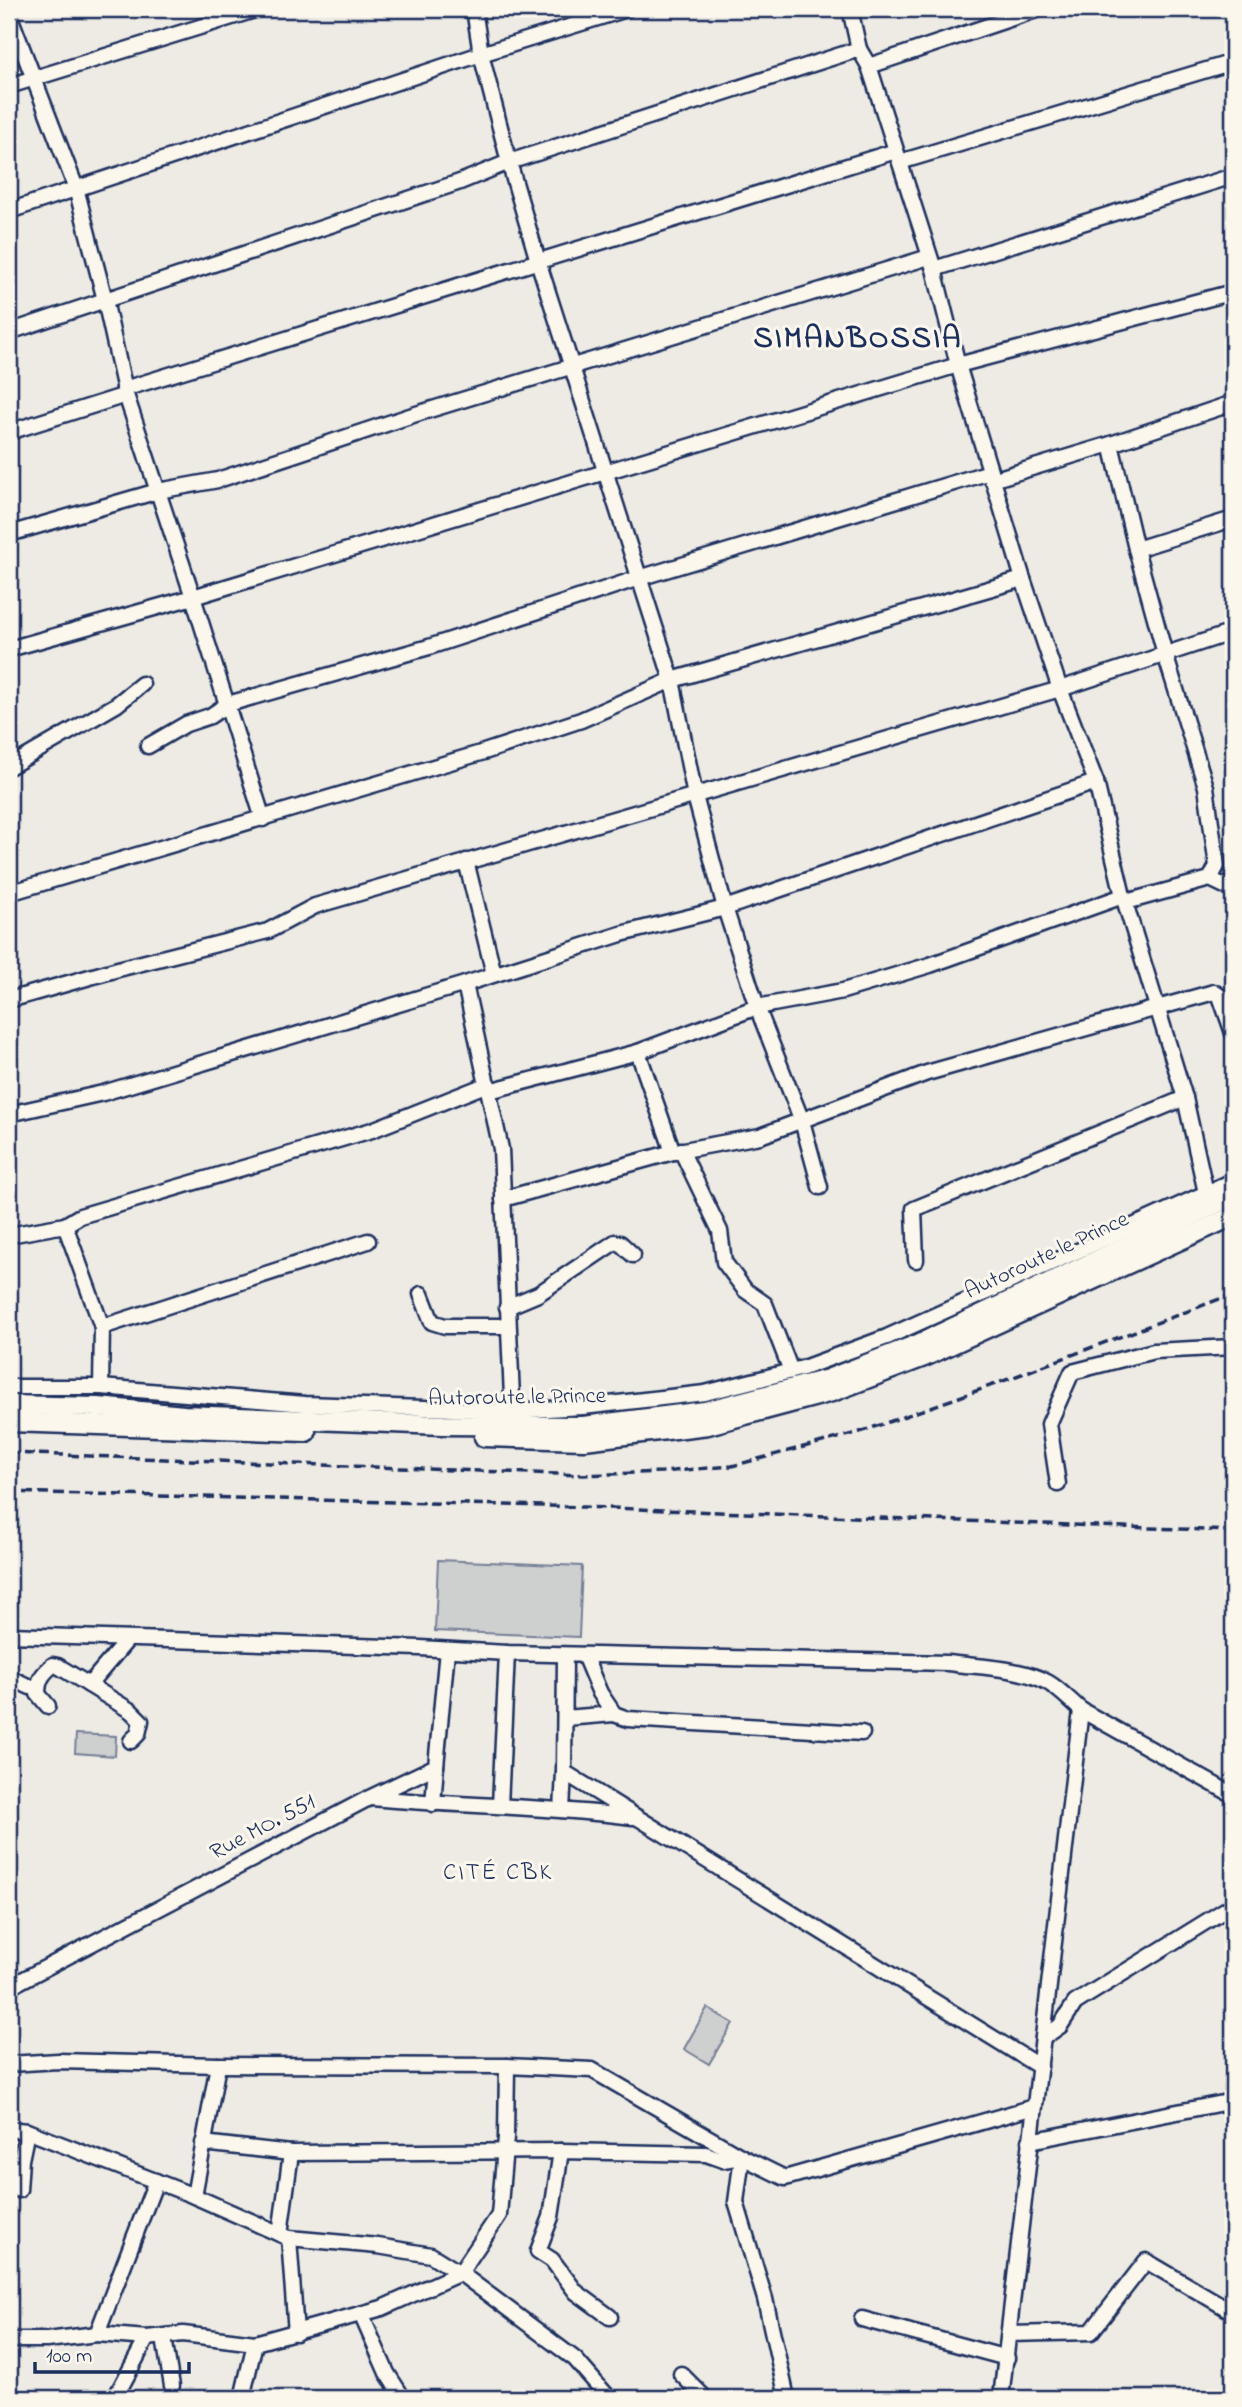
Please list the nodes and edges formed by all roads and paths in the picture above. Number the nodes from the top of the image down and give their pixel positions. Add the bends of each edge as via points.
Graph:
1 (258, 9) edge
2 (474, 9) edge
3 (627, 9) edge
4 (850, 9) edge
5 (1039, 9) edge
6 (9, 14) edge
7 (859, 49) junction
8 (481, 54) junction
9 (1233, 62) edge
10 (869, 66) junction
11 (33, 77) junction
12 (9, 86) edge
13 (898, 157) junction
14 (509, 162) junction
15 (1233, 176) edge
16 (75, 188) junction
17 (9, 211) edge
18 (538, 261) junction
19 (932, 263) junction
20 (1233, 292) edge
21 (105, 300) junction
22 (9, 332) edge
23 (958, 365) junction
24 (573, 368) junction
25 (125, 392) junction
26 (1233, 403) edge
27 (9, 432) edge
28 (1111, 444) junction
29 (604, 471) junction
30 (991, 476) junction
31 (158, 491) junction
32 (1233, 519) edge
33 (9, 534) edge
34 (1136, 549) junction
35 (639, 578) junction
36 (1023, 579) junction
37 (193, 597) junction
38 (1233, 632) edge
39 (9, 649) edge
40 (1165, 654) junction
41 (672, 680) junction
42 (142, 684) dead end
43 (1060, 689) junction
44 (228, 704) junction
45 (148, 746) dead end
46 (9, 767) edge
47 (1096, 782) junction
48 (695, 796) junction
49 (263, 818) junction
50 (466, 861) junction
51 (1210, 879) junction
52 (1233, 890) edge
53 (9, 894) edge
54 (1125, 899) junction
55 (725, 908) junction
56 (494, 974) junction
57 (465, 984) junction
58 (9, 1000) edge
59 (757, 1007) junction
60 (1158, 1008) junction
61 (1233, 1033) edge
62 (638, 1052) junction
63 (489, 1088) junction
64 (1185, 1098) junction
65 (9, 1114) edge
66 (802, 1121) junction
67 (677, 1151) junction
68 (1233, 1181) edge
69 (820, 1187) dead end
70 (1233, 1196) edge
71 (503, 1199) junction
72 (1208, 1201) junction
73 (1233, 1216) edge
74 (65, 1225) junction
75 (9, 1235) edge
76 (368, 1241) dead end
77 (633, 1255) dead end
78 (916, 1260) dead end
79 (421, 1294) dead end
80 (508, 1307) junction
81 (508, 1326) junction
82 (102, 1327) junction
83 (1233, 1347) edge
84 (791, 1371) junction
85 (9, 1387) edge
86 (101, 1387) junction
87 (9, 1405) edge
88 (304, 1412) junction
89 (513, 1418) junction
90 (9, 1422) edge
91 (1058, 1484) dead end
92 (9, 1635) edge
93 (128, 1639) junction
94 (447, 1650) junction
95 (506, 1653) junction
96 (565, 1655) junction
97 (584, 1655) junction
98 (9, 1685) edge
99 (89, 1685) junction
100 (38, 1687) junction
101 (48, 1706) dead end
102 (1081, 1710) junction
103 (614, 1714) junction
104 (565, 1718) junction
105 (862, 1733) dead end
106 (131, 1741) dead end
107 (436, 1766) junction
108 (564, 1772) junction
109 (1233, 1795) edge
110 (369, 1798) junction
111 (433, 1804) junction
112 (500, 1806) junction
113 (562, 1810) junction
114 (639, 1818) junction
115 (1233, 1905) edge
116 (9, 1987) edge
117 (1044, 2038) junction
118 (9, 2064) edge
119 (218, 2065) junction
120 (507, 2066) junction
121 (1040, 2067) junction
122 (1230, 2106) edge
123 (1034, 2107) junction
124 (9, 2129) edge
125 (27, 2131) junction
126 (1030, 2141) junction
127 (203, 2143) junction
128 (505, 2151) junction
129 (561, 2151) junction
130 (291, 2153) junction
131 (741, 2157) junction
132 (156, 2181) junction
133 (19, 2190) dead end
134 (194, 2196) junction
135 (284, 2236) junction
136 (460, 2273) junction
137 (1233, 2312) edge
138 (361, 2314) junction
139 (610, 2317) dead end
140 (862, 2319) dead end
141 (296, 2333) junction
142 (97, 2334) junction
143 (1009, 2334) junction
144 (147, 2338) junction
145 (164, 2338) junction
146 (9, 2340) edge
147 (255, 2343) junction
148 (1007, 2358) junction
149 (681, 2375) dead end
150 (172, 2386) dead end
151 (115, 2398) edge
152 (242, 2398) edge
153 (403, 2398) edge
154 (609, 2398) edge
155 (705, 2398) edge
156 (787, 2398) edge
157 (1002, 2398) edge

1 - 11 street
2 - 8 street
3 - 8 street
4 - 7 street
5 - 10 street
6 - 11 street
7 - 10 street
7 - 14 street
8 - 14 street
8 - 16 street
9 - 13 street
10 - 13 street
11 - 12 street
11 - 16 street
13 - 18 street
13 - 19 street
14 - 18 street
14 - 21 street
15 - 19 street
16 - 17 street
16 - 21 street
18 - 24 street
18 - 25 street
19 - 23 street
19 - 24 street
20 - 23 street
21 - 22 street
21 - 25 street
23 - 29 street
23 - 30 street
24 - 29 street
24 - 31 street via 412,415 218,480
25 - 27 street
25 - 31 street
26 - 28 street
28 - 30 street
28 - 34 street
29 - 35 street
29 - 37 street
30 - 35 street
30 - 36 street
31 - 33 street
31 - 37 street
32 - 34 street
34 - 40 street
35 - 41 street
35 - 44 street via 429,647
36 - 41 street
36 - 43 street
37 - 39 street
37 - 44 street
38 - 40 street
40 - 43 street
40 - 51 street via 1206,787 1217,866
41 - 48 street
41 - 49 street via 581,720
42 - 46 street via 116,705
43 - 47 street
43 - 48 street
44 - 45 street
44 - 49 street
47 - 54 street
47 - 55 street
48 - 50 street
48 - 55 street
49 - 53 street
50 - 56 street
50 - 58 street via 315,906 268,931
51 - 52 street
51 - 54 street
54 - 59 street via 843,991
54 - 60 street
55 - 56 street via 621,934
55 - 59 street
56 - 57 street
57 - 63 street
57 - 65 street via 103,1093
59 - 62 street
59 - 66 street
60 - 61 street via 1214,992 1220,996
60 - 64 street
60 - 66 street via 927,1073
62 - 63 street
62 - 67 street
63 - 71 street via 501,1149
63 - 74 street via 372,1130 80,1216
64 - 72 street
64 - 78 street via 914,1209
66 - 67 street via 760,1136
66 - 69 street
67 - 71 street
67 - 84 street via 720,1231 724,1262 745,1290 765,1304
68 - 72 street
70 - 72 main road, Autoroute le Prince
71 - 80 street
72 - 84 street via 887,1337
72 - 89 main road, Autoroute le Prince via 918,1344 828,1379 705,1410 583,1426
73 - 90 main road, Autoroute le Prince via 924,1357 832,1392 708,1424 584,1440
74 - 75 street
74 - 82 street
76 - 82 street
77 - 80 street via 615,1242 538,1294
79 - 81 street via 437,1324
80 - 81 street
81 - 89 street
82 - 86 street
83 - 91 street via 1154,1352 1072,1372 1049,1424
84 - 89 street via 705,1393
85 - 86 street
86 - 88 street
87 - 88 main road, Autoroute le Prince via 184,1415
88 - 89 main road, Autoroute le Prince
92 - 93 street
93 - 94 street
93 - 99 street
94 - 95 street
94 - 107 street
95 - 96 street
95 - 112 street
96 - 97 street
96 - 104 street
97 - 102 street via 948,1663 1043,1680
97 - 103 street
98 - 100 street via 13,1679
99 - 100 street via 53,1665
99 - 106 street via 141,1721
100 - 101 street
102 - 109 street
102 - 117 street
103 - 104 street
103 - 105 street via 628,1719
104 - 108 street
107 - 110 street, Rue MO. 551
107 - 111 street
108 - 113 street
108 - 114 street
110 - 111 street
110 - 116 street, Rue MO. 551
111 - 112 street
112 - 113 street
113 - 114 street
114 - 121 street
115 - 117 street via 1075,2003 1060,2026
117 - 121 street
118 - 119 street
119 - 120 street
119 - 127 street
120 - 128 street
120 - 131 street via 592,2070
121 - 123 street
122 - 126 street
123 - 126 street
123 - 131 street via 785,2178
124 - 125 street
125 - 132 street
125 - 133 street
126 - 143 street
127 - 130 street
127 - 134 street
128 - 129 street
128 - 130 street
128 - 136 street via 499,2215
129 - 131 street via 706,2154 723,2160
129 - 139 street via 551,2217 538,2250 552,2260 576,2292
130 - 135 street
131 - 156 street via 736,2202 765,2299
132 - 134 street
132 - 142 street
134 - 135 street
135 - 136 street via 431,2255
135 - 141 street
136 - 138 street
136 - 154 street via 575,2359
137 - 143 street via 1146,2261 1091,2332
138 - 141 street
138 - 153 street
140 - 148 street
141 - 147 street
142 - 144 street
142 - 146 street
143 - 148 street
144 - 145 street
144 - 151 street
145 - 147 street via 183,2334
145 - 150 street
147 - 152 street
148 - 157 street
149 - 155 street

